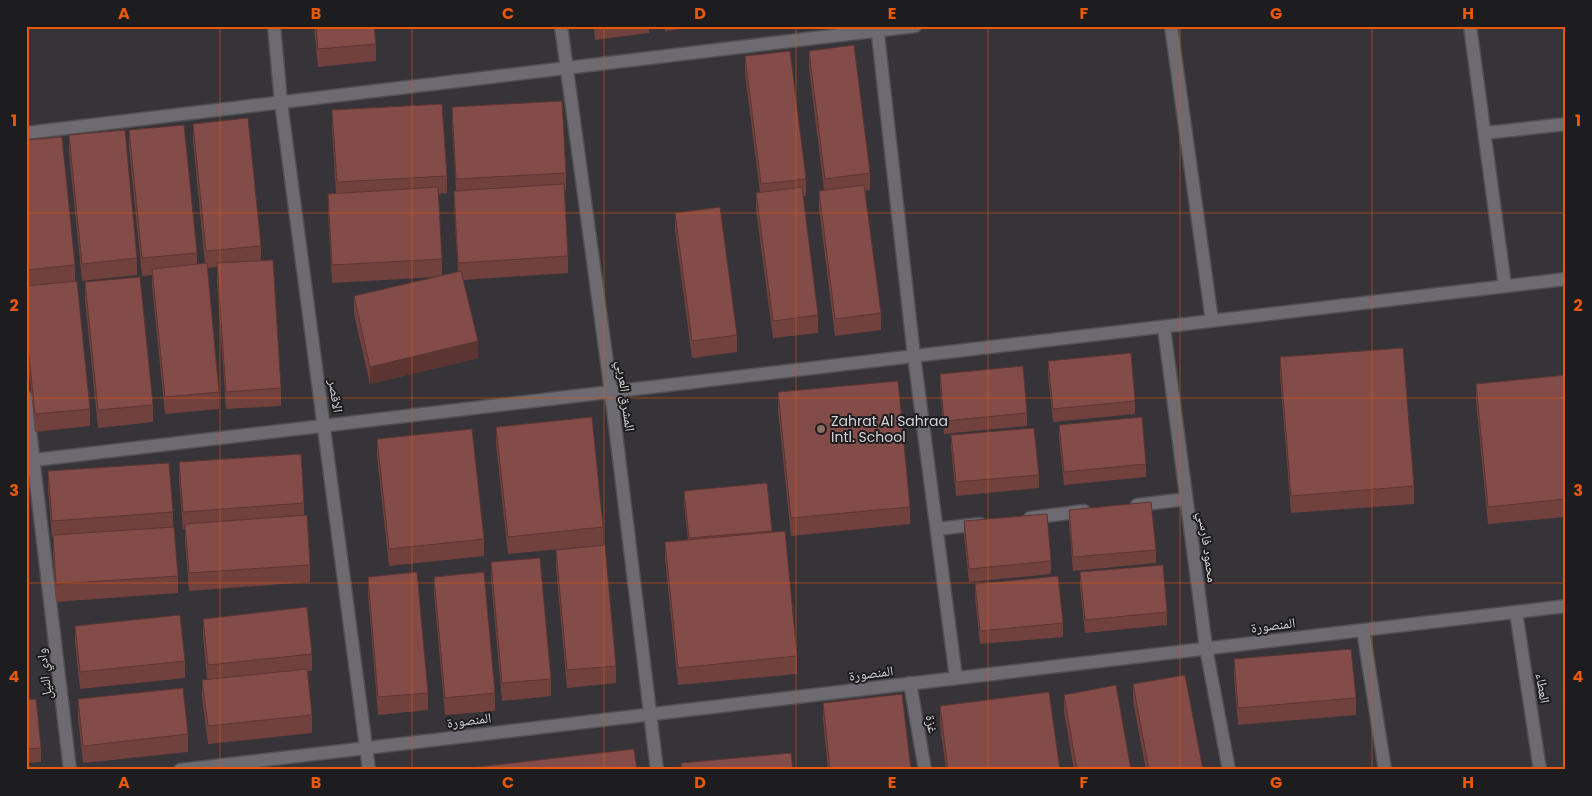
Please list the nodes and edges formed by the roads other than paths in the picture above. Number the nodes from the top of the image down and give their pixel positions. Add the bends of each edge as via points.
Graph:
1 (274, 26) edge
2 (561, 26) edge
3 (915, 26) edge
4 (1171, 26) edge
5 (1470, 26) edge
6 (877, 28) edge
7 (565, 68) junction
8 (281, 102) junction
9 (1566, 124) edge
10 (26, 133) edge
11 (1485, 133) junction
12 (1566, 279) edge
13 (1505, 286) junction
14 (1212, 321) junction
15 (1164, 328) junction
16 (914, 356) junction
17 (611, 392) junction
18 (26, 397) edge
19 (325, 426) junction
20 (30, 460) edge
21 (1186, 499) junction
22 (1129, 506) edge
23 (1100, 510) edge
24 (1014, 520) edge
25 (995, 522) edge
26 (937, 529) junction
27 (1566, 606) edge
28 (1516, 612) junction
29 (1363, 630) junction
30 (1206, 648) junction
31 (956, 678) junction
32 (910, 683) junction
33 (650, 714) junction
34 (367, 748) junction
35 (70, 770) edge
36 (180, 770) edge
37 (370, 770) edge
38 (657, 770) edge
39 (925, 770) edge
40 (1229, 770) edge
41 (1386, 770) edge
42 (1540, 770) edge

1 - 8 street, الاقصر
2 - 7 street, المشرق العربي
3 - 6 street
4 - 14 street
5 - 11 street
6 - 7 street
6 - 16 street
7 - 8 street
7 - 17 street, المشرق العربي
8 - 10 street
8 - 19 street, الاقصر
9 - 11 street
11 - 13 street
12 - 13 street
13 - 14 street
14 - 15 street
15 - 16 street
15 - 21 street, محمود فارسي
16 - 17 street
16 - 26 street
17 - 19 street
17 - 33 street, المشرق العربي
18 - 20 street, وادي النيل
19 - 20 street
19 - 34 street, الاقصر
20 - 35 street, وادي النيل
21 - 22 street
21 - 30 street, محمود فارسي
23 - 24 street
25 - 26 street
26 - 31 street
27 - 28 street, المنصورة
28 - 29 street, المنصورة
28 - 42 street, العطاء
29 - 30 street, المنصورة
29 - 41 street
30 - 31 street, المنصورة
30 - 40 street, محمود فارسي
31 - 32 street, المنصورة
32 - 33 street, المنصورة
32 - 39 street, غزة
33 - 34 street, المنصورة
33 - 38 street, المشرق العربي
34 - 36 street, المنصورة
34 - 37 street, الاقصر

